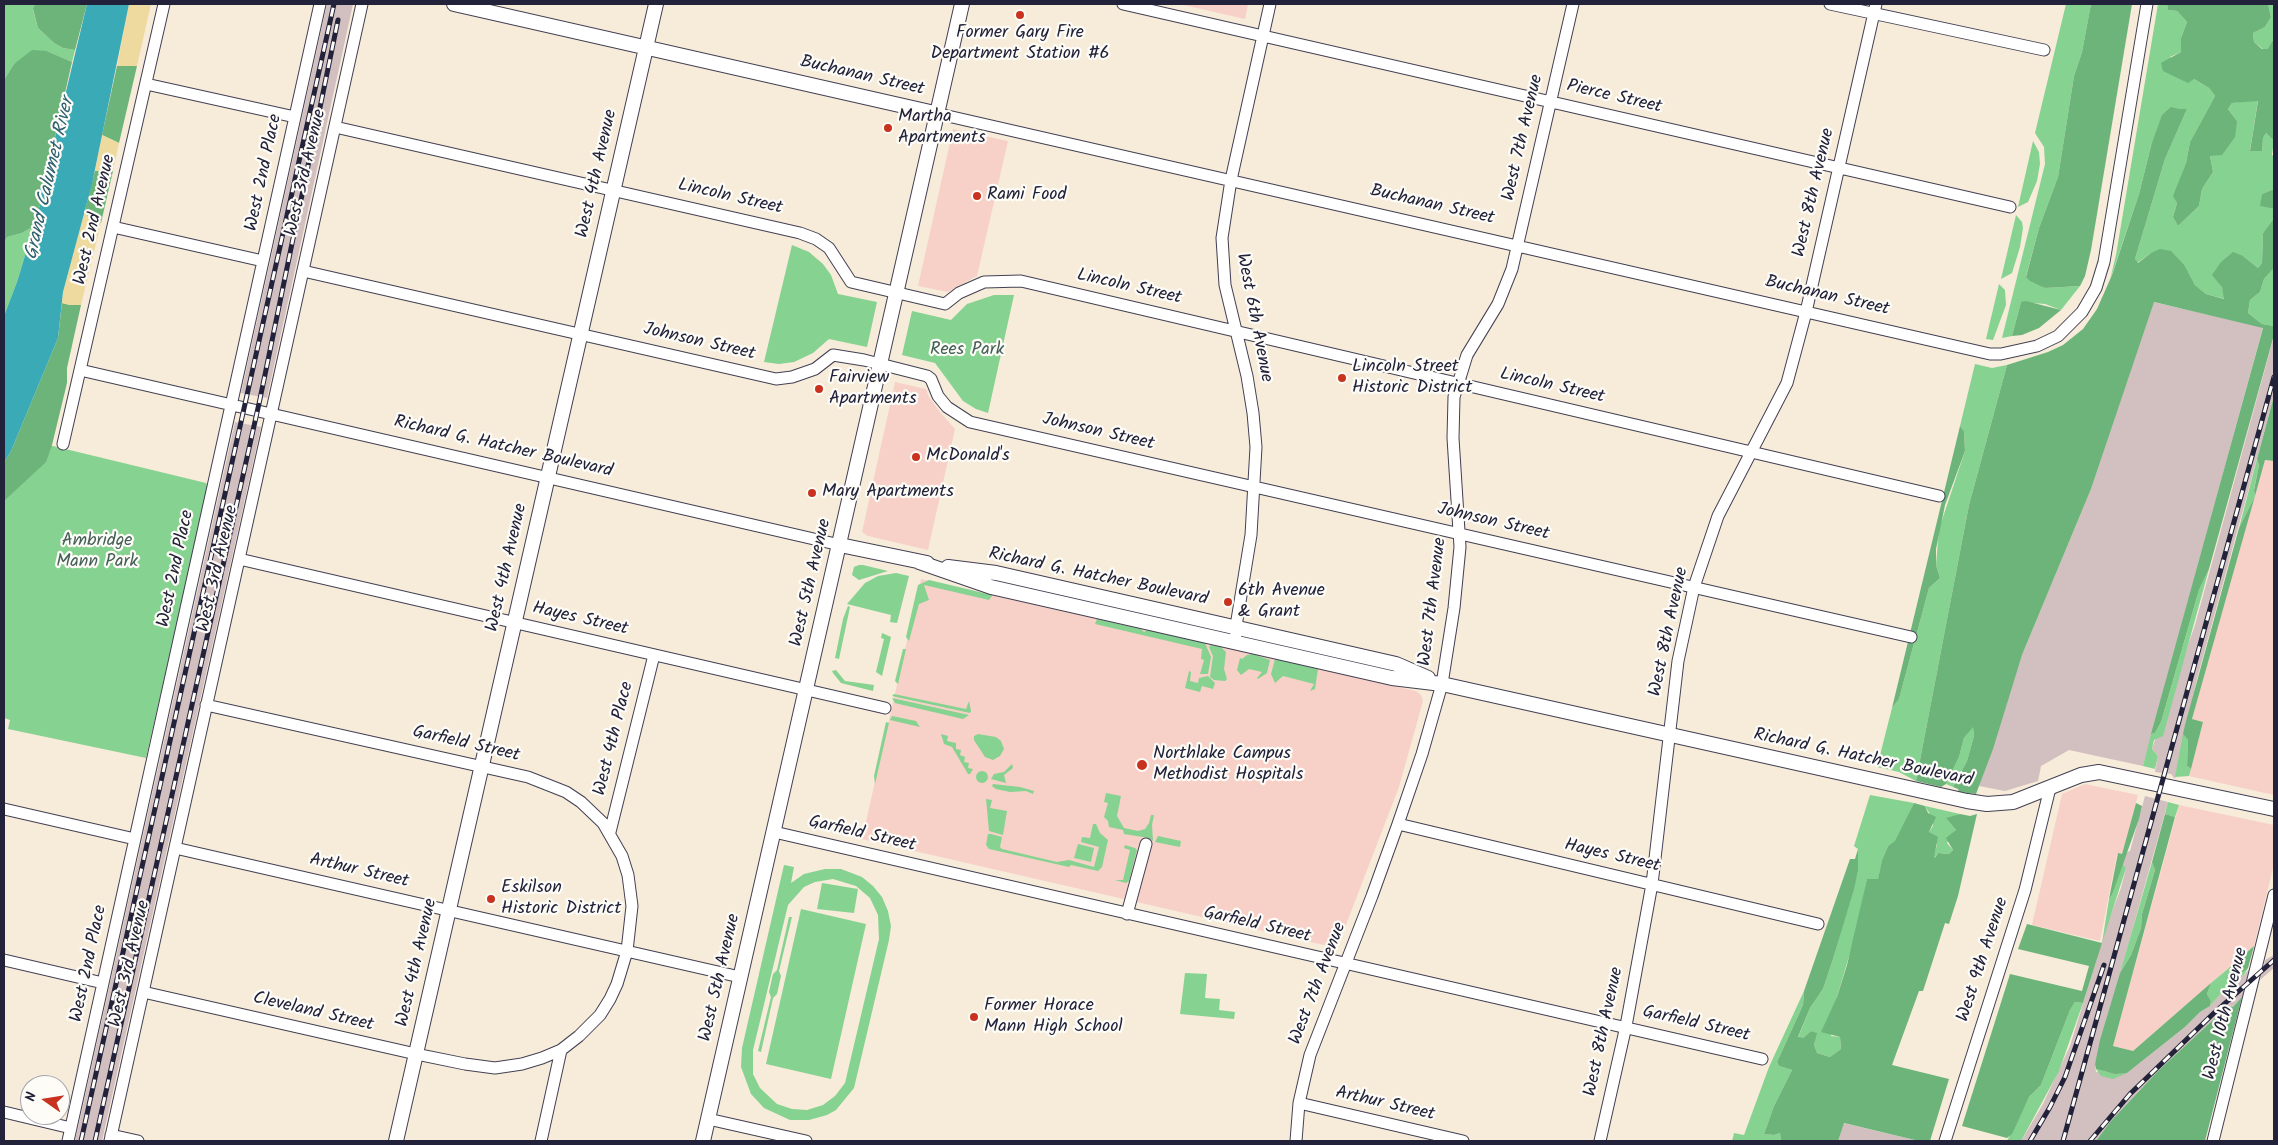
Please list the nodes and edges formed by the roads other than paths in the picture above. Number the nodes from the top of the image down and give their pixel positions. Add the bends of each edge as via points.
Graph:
1 (164, 4) edge
2 (320, 4) edge
3 (362, 4) edge
4 (454, 4) edge
5 (656, 4) edge
6 (962, 4) edge
7 (1123, 4) edge
8 (1270, 4) edge
9 (1573, 4) edge
10 (1830, 4) edge
11 (2147, 4) edge
12 (1875, 9) edge
13 (1263, 36) junction
14 (646, 47) junction
15 (2044, 50) dead end
16 (146, 84) junction
17 (1550, 102) junction
18 (939, 114) junction
19 (295, 118) junction
20 (335, 127) junction
21 (1839, 167) junction
22 (1231, 180) junction
23 (614, 190) junction
24 (2010, 207) dead end
25 (113, 227) junction
26 (1518, 245) junction
27 (263, 262) junction
28 (303, 271) junction
29 (897, 293) junction
30 (1806, 312) junction
31 (1235, 331) junction
32 (581, 334) junction
33 (881, 364) junction
34 (80, 370) junction
35 (1458, 383) junction
36 (231, 405) junction
37 (271, 414) junction
38 (63, 444) dead end
39 (1752, 452) junction
40 (548, 478) junction
41 (1254, 487) junction
42 (1938, 496) dead end
43 (1460, 534) junction
44 (840, 545) junction
45 (239, 559) junction
46 (919, 562) junction
47 (1694, 587) junction
48 (1076, 591) junction
49 (1073, 606) junction
50 (514, 623) junction
51 (1236, 628) junction
52 (1911, 637) dead end
53 (1235, 643) junction
54 (654, 655) junction
55 (1442, 684) junction
56 (806, 690) junction
57 (206, 705) junction
58 (885, 708) dead end
59 (1668, 736) junction
60 (482, 766) junction
61 (2050, 788) junction
62 (4, 809) edge
63 (2274, 809) edge
64 (1398, 824) junction
65 (610, 832) junction
66 (774, 832) junction
67 (135, 839) junction
68 (1146, 844) dead end
69 (175, 848) junction
70 (1652, 884) junction
71 (2274, 894) edge
72 (449, 911) junction
73 (1127, 914) junction
74 (1818, 924) dead end
75 (627, 951) junction
76 (4, 960) edge
77 (1345, 964) junction
78 (740, 977) junction
79 (103, 983) junction
80 (143, 992) junction
81 (1626, 1026) junction
82 (561, 1050) junction
83 (416, 1054) junction
84 (1762, 1059) dead end
85 (1299, 1103) junction
86 (4, 1112) edge
87 (708, 1118) junction
88 (71, 1128) junction
89 (110, 1138) edge
90 (68, 1141) edge
91 (138, 1141) edge
92 (396, 1141) edge
93 (541, 1141) edge
94 (703, 1141) edge
95 (806, 1141) edge
96 (1296, 1141) edge
97 (1463, 1141) edge
98 (1600, 1141) edge
99 (1945, 1141) edge
100 (2213, 1141) edge

1 - 16 street, West 2nd Avenue
2 - 19 street, West 2nd Place
3 - 20 street, West 3rd Avenue
4 - 14 main road, Buchanan Street
5 - 14 main road, West 4th Avenue
6 - 18 main road, West 5th Avenue
7 - 13 street, Pierce Street
8 - 13 street, West 6th Avenue
9 - 17 street, West 7th Avenue
10 - 12 street
11 - 30 street, Buchanan Street via 2102,270 2092,296 2066,329 2037,346 1996,354
12 - 15 street
12 - 21 street, West 8th Avenue
13 - 17 street, Pierce Street
13 - 22 street, West 6th Avenue
14 - 18 main road, Buchanan Street
14 - 23 main road, West 4th Avenue
16 - 19 street
16 - 25 street, West 2nd Avenue
17 - 21 street, Pierce Street
17 - 26 street, West 7th Avenue
18 - 22 street, Buchanan Street
18 - 29 main road, West 5th Avenue
19 - 27 street, West 2nd Place
20 - 23 street, Lincoln Street
20 - 28 street, West 3rd Avenue
21 - 24 street, Pierce Street
21 - 30 street, West 8th Avenue
22 - 26 street, Buchanan Street
22 - 31 street, West 6th Avenue via 1221,253
23 - 29 street, Lincoln Street via 800,233 829,248 850,282
23 - 32 main road, West 4th Avenue
25 - 27 street
25 - 34 street, West 2nd Avenue
26 - 30 street, Buchanan Street
26 - 35 street, West 7th Avenue via 1505,291 1468,355
27 - 36 street, West 2nd Place
28 - 32 street, Johnson Street
28 - 37 street, West 3rd Avenue
29 - 31 street, Lincoln Street via 945,304 984,282 1021,281
29 - 33 main road, West 5th Avenue
30 - 39 street, West 8th Avenue via 1787,383
31 - 35 street, Lincoln Street
31 - 41 street, West 6th Avenue via 1253,413 1256,447
32 - 33 street, Johnson Street via 776,379 806,372 836,355
32 - 40 main road, West 4th Avenue
33 - 41 street, Johnson Street via 927,376 947,407 970,422
33 - 44 main road, West 5th Avenue
34 - 36 street, Richard G. Hatcher Boulevard
34 - 38 street, West 2nd Avenue
35 - 39 street, Lincoln Street
35 - 43 street, West 7th Avenue via 1452,416
36 - 37 street, Richard G. Hatcher Boulevard
36 - 67 street, West 2nd Place
37 - 40 street, Richard G. Hatcher Boulevard
37 - 45 street, West 3rd Avenue
39 - 42 street, Lincoln Street
39 - 47 street, West 8th Avenue via 1718,516
40 - 44 street, Richard G. Hatcher Boulevard
40 - 50 main road, West 4th Avenue
41 - 43 street, Johnson Street
41 - 51 street, West 6th Avenue via 1249,552
43 - 47 street, Johnson Street
43 - 55 street, West 7th Avenue via 1456,593
44 - 46 main road, Richard G. Hatcher Boulevard
44 - 56 main road, West 5th Avenue
45 - 50 street, Hayes Street
45 - 57 street, West 3rd Avenue
46 - 48 main road, Richard G. Hatcher Boulevard via 996,573
46 - 49 main road, Richard G. Hatcher Boulevard via 978,584
47 - 52 street, Johnson Street
47 - 59 street, West 8th Avenue via 1678,661
48 - 49 main road
48 - 51 main road, Richard G. Hatcher Boulevard
49 - 53 main road, Richard G. Hatcher Boulevard
50 - 54 street, Hayes Street
50 - 60 main road, West 4th Avenue
51 - 53 street, West 6th Avenue
51 - 55 main road, Richard G. Hatcher Boulevard via 1396,664
53 - 55 main road, Richard G. Hatcher Boulevard via 1392,678
54 - 56 street, Hayes Street
54 - 65 street, West 4th Place
55 - 59 main road, Richard G. Hatcher Boulevard
55 - 64 street, West 7th Avenue
56 - 58 street, Hayes Street
56 - 66 main road, West 5th Avenue
57 - 60 street, Garfield Street
57 - 69 street, West 3rd Avenue
59 - 61 main road, Richard G. Hatcher Boulevard via 1987,804 2012,802
59 - 70 street, West 8th Avenue
60 - 65 street, Garfield Street via 540,780 566,792 592,812
60 - 72 main road, West 4th Avenue
61 - 63 main road, Richard G. Hatcher Boulevard via 2081,775 2099,772
61 - 99 street, West 9th Avenue via 2025,890
62 - 67 street
64 - 70 street, Hayes Street
64 - 77 street, West 7th Avenue
65 - 75 street, Garfield Street via 622,856 631,891
66 - 73 street, Garfield Street
66 - 78 main road, West 5th Avenue
67 - 79 street, West 2nd Place
68 - 73 street
69 - 72 street, Arthur Street
69 - 80 street, West 3rd Avenue
70 - 74 street, Hayes Street
70 - 81 street, West 8th Avenue
71 - 100 street, West 10th Avenue
72 - 75 street, Arthur Street
72 - 83 main road, West 4th Avenue
73 - 77 street, Garfield Street
75 - 78 street, Arthur Street
75 - 82 street, Cleveland Street via 617,984 600,1014
76 - 79 street
77 - 81 street, Garfield Street
77 - 85 street, West 7th Avenue via 1310,1055
78 - 87 main road, West 5th Avenue
79 - 88 street, West 2nd Place
80 - 83 street, Cleveland Street
80 - 89 street, West 3rd Avenue
81 - 84 street, Garfield Street
81 - 98 street, West 8th Avenue
82 - 83 street, Cleveland Street via 522,1064 495,1068
82 - 93 street
83 - 92 main road, West 4th Avenue
85 - 96 street, West 7th Avenue
85 - 97 street, Arthur Street
86 - 88 street
87 - 94 main road, West 5th Avenue
87 - 95 street
88 - 90 street, West 2nd Place
89 - 91 street

